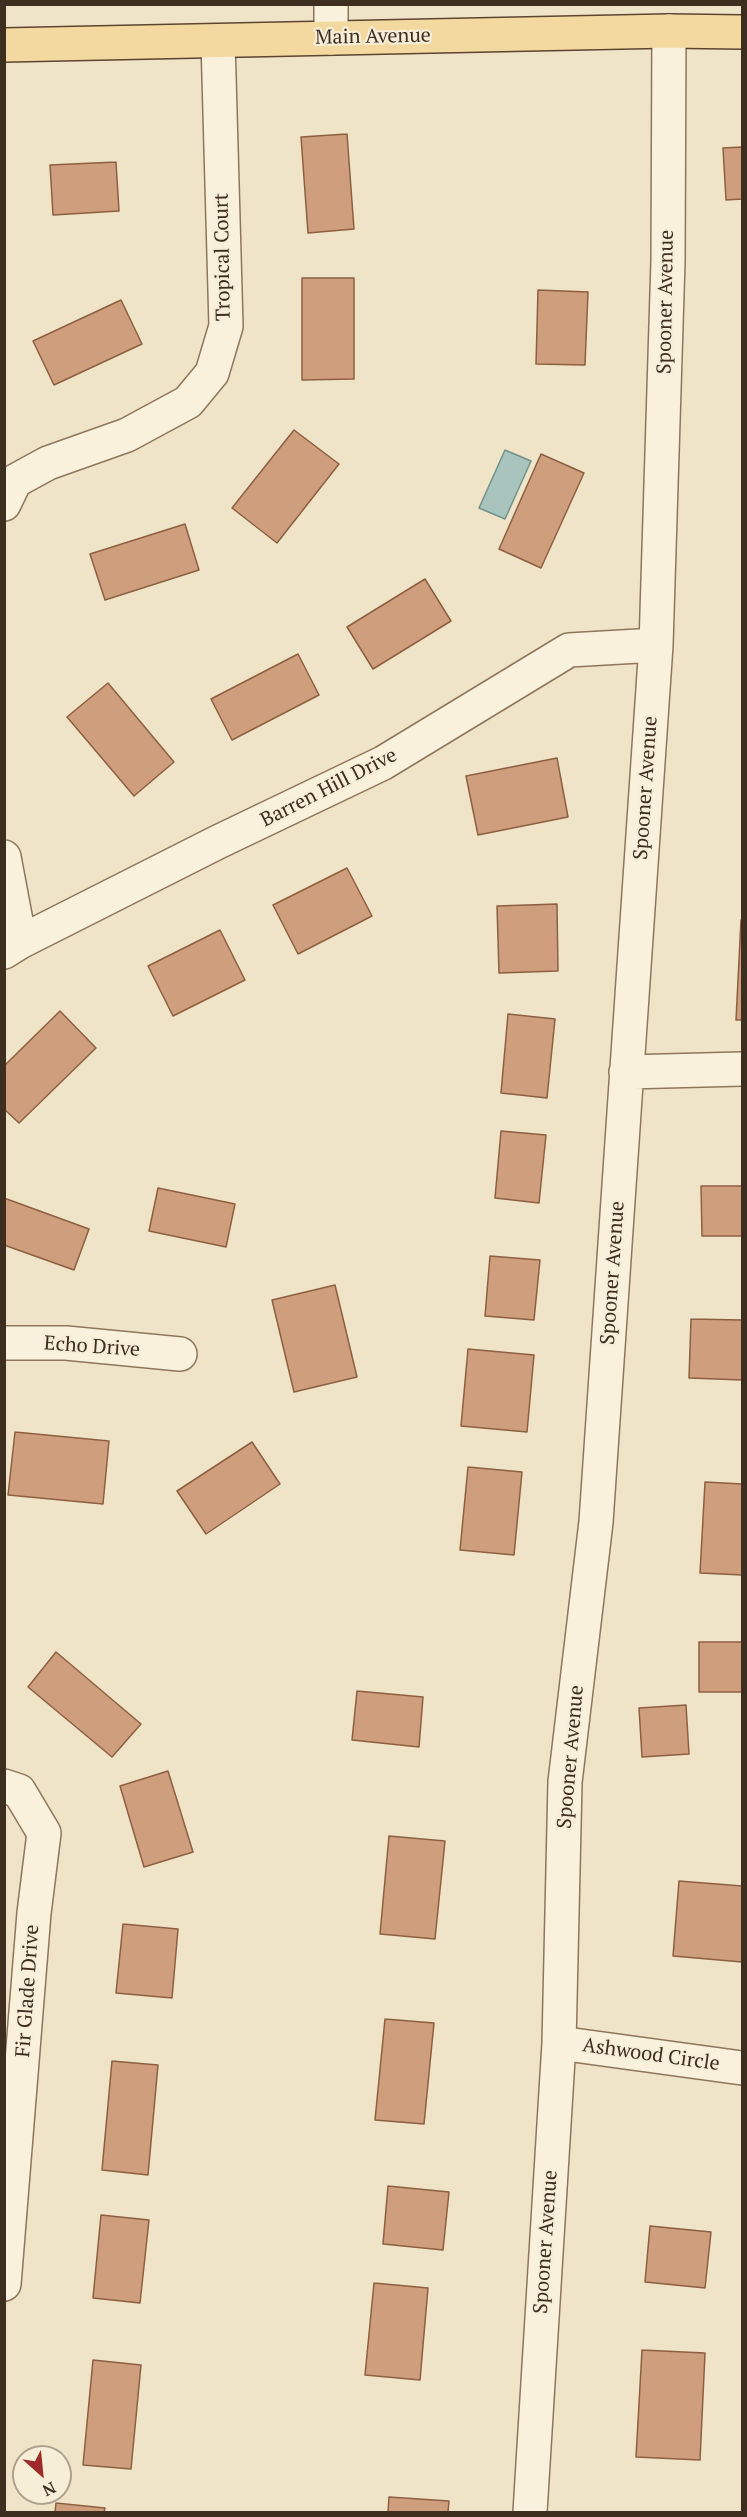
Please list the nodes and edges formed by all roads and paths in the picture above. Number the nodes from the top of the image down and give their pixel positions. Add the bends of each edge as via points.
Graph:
1 (331, 4) edge
2 (669, 31) junction
3 (742, 32) edge
4 (331, 38) junction
5 (218, 41) junction
6 (4, 45) edge
7 (6, 496) edge
8 (656, 645) junction
9 (4, 857) edge
10 (12, 947) edge
11 (742, 1069) edge
12 (627, 1072) junction
13 (4, 1343) edge
14 (180, 1354) dead end
15 (4, 1786) edge
16 (559, 2043) junction
17 (742, 2068) edge
18 (4, 2284) edge
19 (530, 2512) edge

1 - 4 street
2 - 3 main road, Main Avenue
2 - 4 main road, Main Avenue
2 - 8 street, Spooner Avenue via 668,261
4 - 5 main road, Main Avenue
5 - 6 main road, Main Avenue
5 - 7 street, Tropical Court via 226,326 212,373 188,402 127,435 48,463 15,481
8 - 10 street, Barren Hill Drive via 569,650 383,763
8 - 12 street, Spooner Avenue
9 - 10 street
11 - 12 street
12 - 16 street, Spooner Avenue via 596,1522 565,1782
13 - 14 street, Echo Drive via 66,1343
15 - 18 street, Fir Glade Drive via 19,1791 44,1833
16 - 17 street, Ashwood Circle
16 - 19 street, Spooner Avenue

